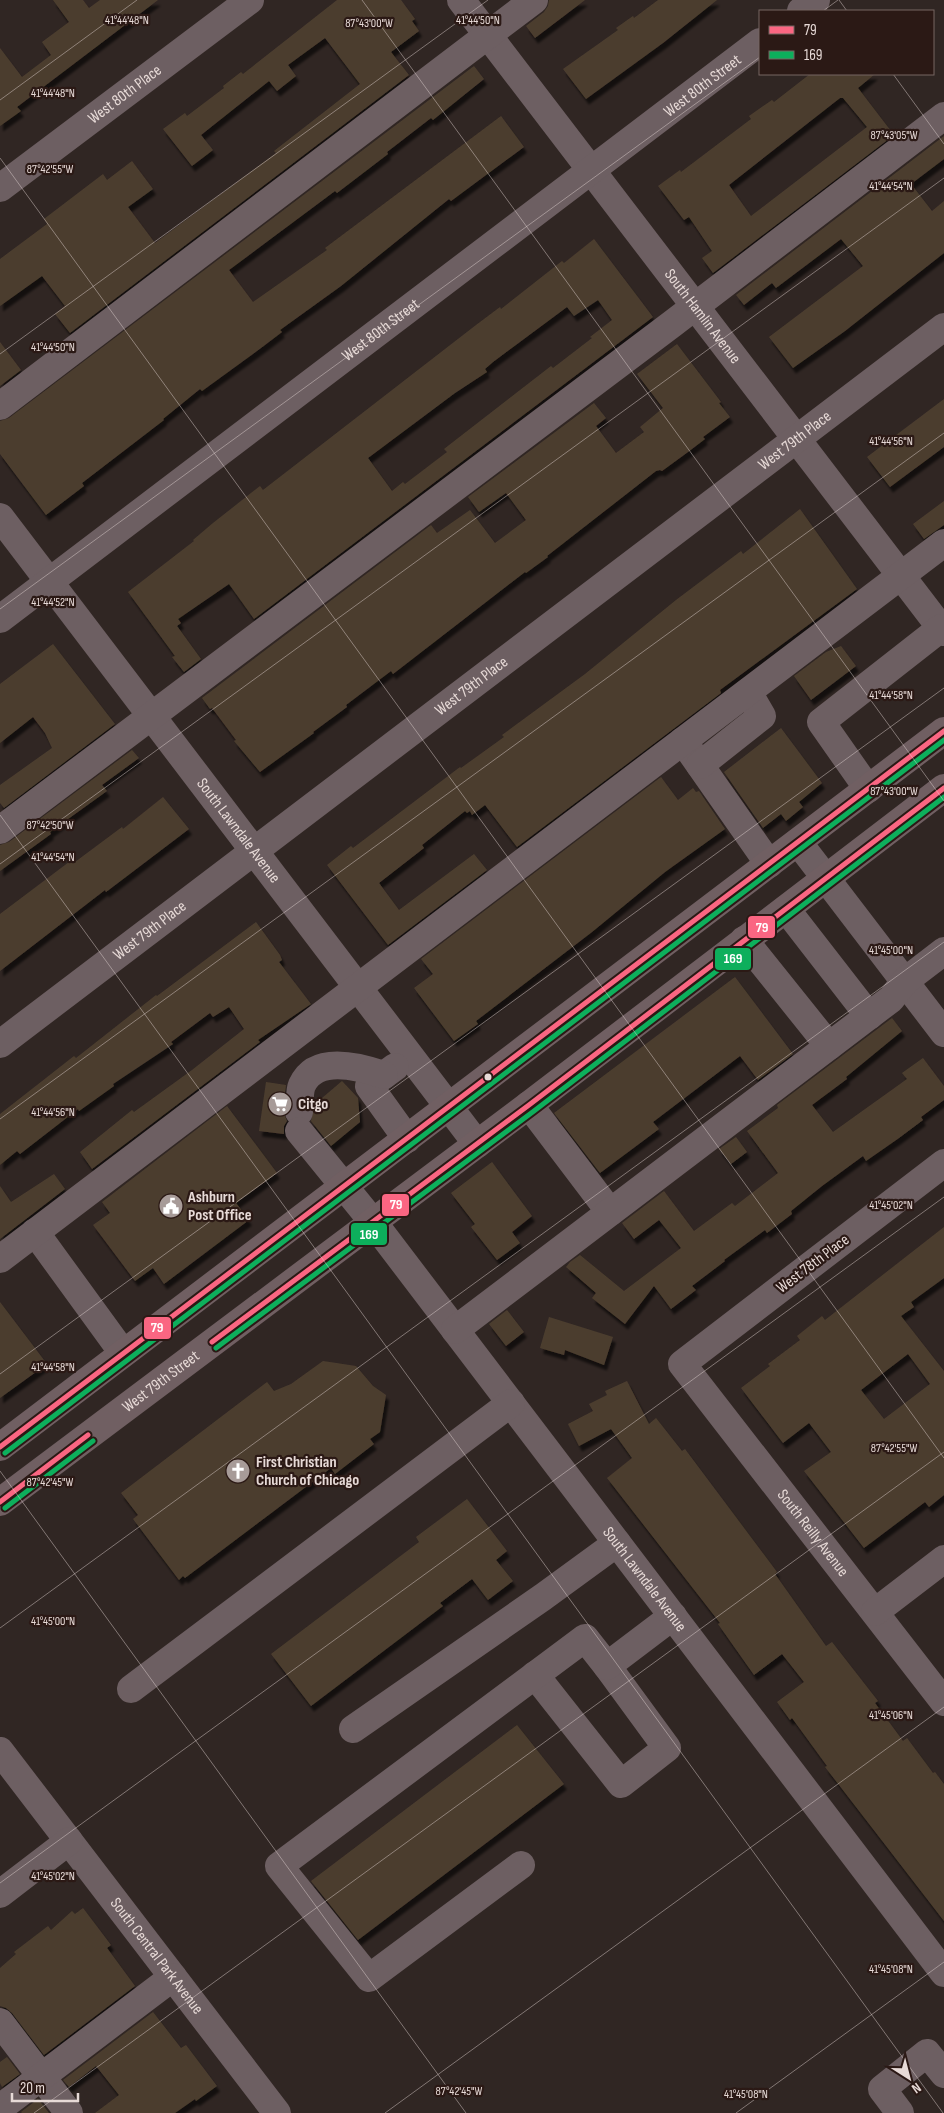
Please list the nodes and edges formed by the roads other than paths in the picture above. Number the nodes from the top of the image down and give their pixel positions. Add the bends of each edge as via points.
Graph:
1 (250, 0) edge
2 (461, 0) edge
3 (534, 0) edge
4 (816, 0) edge
5 (802, 10) edge
6 (488, 35) junction
7 (759, 43) edge
8 (944, 116) edge
9 (591, 170) junction
10 (0, 188) edge
11 (695, 306) junction
12 (944, 327) edge
13 (0, 406) edge
14 (797, 439) junction
15 (0, 517) edge
16 (944, 543) edge
17 (901, 576) junction
18 (49, 582) junction
19 (0, 619) edge
20 (942, 630) edge
21 (748, 692) junction
22 (151, 716) junction
23 (944, 731) edge
24 (683, 741) junction
25 (700, 765) junction
26 (944, 788) edge
27 (868, 789) junction
28 (0, 830) edge
29 (798, 842) junction
30 (254, 851) junction
31 (769, 864) junction
32 (826, 878) junction
33 (786, 908) junction
34 (744, 940) junction
35 (944, 951) edge
36 (905, 981) junction
37 (357, 987) junction
38 (869, 1016) junction
39 (944, 1033) edge
40 (0, 1044) edge
41 (829, 1046) junction
42 (410, 1056) junction
43 (384, 1075) junction
44 (528, 1105) junction
45 (449, 1107) junction
46 (408, 1139) junction
47 (477, 1144) junction
48 (944, 1163) edge
49 (345, 1186) junction
50 (610, 1212) junction
51 (373, 1222) junction
52 (35, 1232) junction
53 (0, 1258) edge
54 (455, 1330) junction
55 (124, 1353) junction
56 (682, 1364) joint
57 (511, 1403) junction
58 (0, 1447) edge
59 (0, 1502) edge
60 (617, 1543) junction
61 (944, 1559) edge
62 (875, 1612) junction
63 (673, 1616) junction
64 (607, 1666) junction
65 (535, 1675) junction
66 (131, 1689) dead end
67 (944, 1702) edge
68 (353, 1729) dead end
69 (0, 1751) edge
70 (69, 1841) junction
71 (521, 1865) dead end
72 (0, 1894) edge
73 (940, 1960) edge
74 (173, 1977) junction
75 (0, 2022) edge
76 (944, 2074) edge
77 (42, 2077) junction
78 (0, 2108) edge
79 (275, 2112) edge
80 (70, 2113) edge
81 (900, 2113) edge

1 - 10 street, West 80th Place
2 - 6 street, South Hamlin Avenue
3 - 6 street
4 - 5 street
6 - 9 street, South Hamlin Avenue
6 - 13 street
7 - 9 street, West 80th Street
8 - 11 street
9 - 11 street, South Hamlin Avenue
9 - 18 street, West 80th Street
11 - 14 street, South Hamlin Avenue
11 - 22 street
12 - 14 street, West 79th Place
14 - 17 street, South Hamlin Avenue
14 - 30 street, West 79th Place
15 - 18 street, South Lawndale Avenue
16 - 17 street
17 - 20 street, South Hamlin Avenue
17 - 21 street
18 - 19 street, West 80th Street
18 - 22 street, South Lawndale Avenue
20 - 27 street via 821,722
21 - 24 street
21 - 25 street via 762,716
22 - 28 street
22 - 30 street, South Lawndale Avenue
23 - 27 main road
24 - 25 street
24 - 37 street
25 - 31 street
26 - 32 main road, West 79th Street
27 - 29 main road
29 - 31 main road
29 - 32 street
30 - 37 street, South Lawndale Avenue
30 - 40 street, West 79th Place
31 - 45 main road
32 - 33 main road, West 79th Street
32 - 36 street
33 - 34 main road, West 79th Street
33 - 38 street
34 - 41 street
34 - 44 main road, West 79th Street
35 - 36 street
36 - 38 street via 891,999
36 - 39 street
37 - 42 street, South Lawndale Avenue
37 - 52 street
38 - 41 street
41 - 50 street
42 - 43 street
42 - 45 street, South Lawndale Avenue
43 - 46 street via 369,1086
43 - 49 street, South Lawndale Avenue via 361,1067 330,1065 312,1072 302,1085 299,1122 318,1156
44 - 47 main road, West 79th Street
44 - 50 street
45 - 46 main road
45 - 47 street, South Lawndale Avenue
46 - 49 main road
47 - 51 main road, West 79th Street
48 - 56 street, West 78th Place
49 - 51 street, South Lawndale Avenue
49 - 55 main road
50 - 54 street
51 - 54 street, South Lawndale Avenue
51 - 59 main road, West 79th Street
52 - 53 street
52 - 55 street
54 - 57 street, South Lawndale Avenue
55 - 58 main road
56 - 62 street, South Reilly Avenue
57 - 60 street, South Lawndale Avenue
57 - 66 street
60 - 63 street, South Lawndale Avenue
60 - 68 street
61 - 62 street
62 - 67 street, South Reilly Avenue
63 - 64 street
63 - 73 street, South Lawndale Avenue
64 - 65 street via 585,1638
64 - 65 street via 667,1748 621,1784
65 - 71 street via 279,1866 369,1978
69 - 70 street, South Central Park Avenue
70 - 72 street
70 - 74 street, South Central Park Avenue
74 - 77 street
74 - 79 street, South Central Park Avenue
75 - 77 street
76 - 81 street via 927,2053 882,2089
77 - 78 street
77 - 80 street

